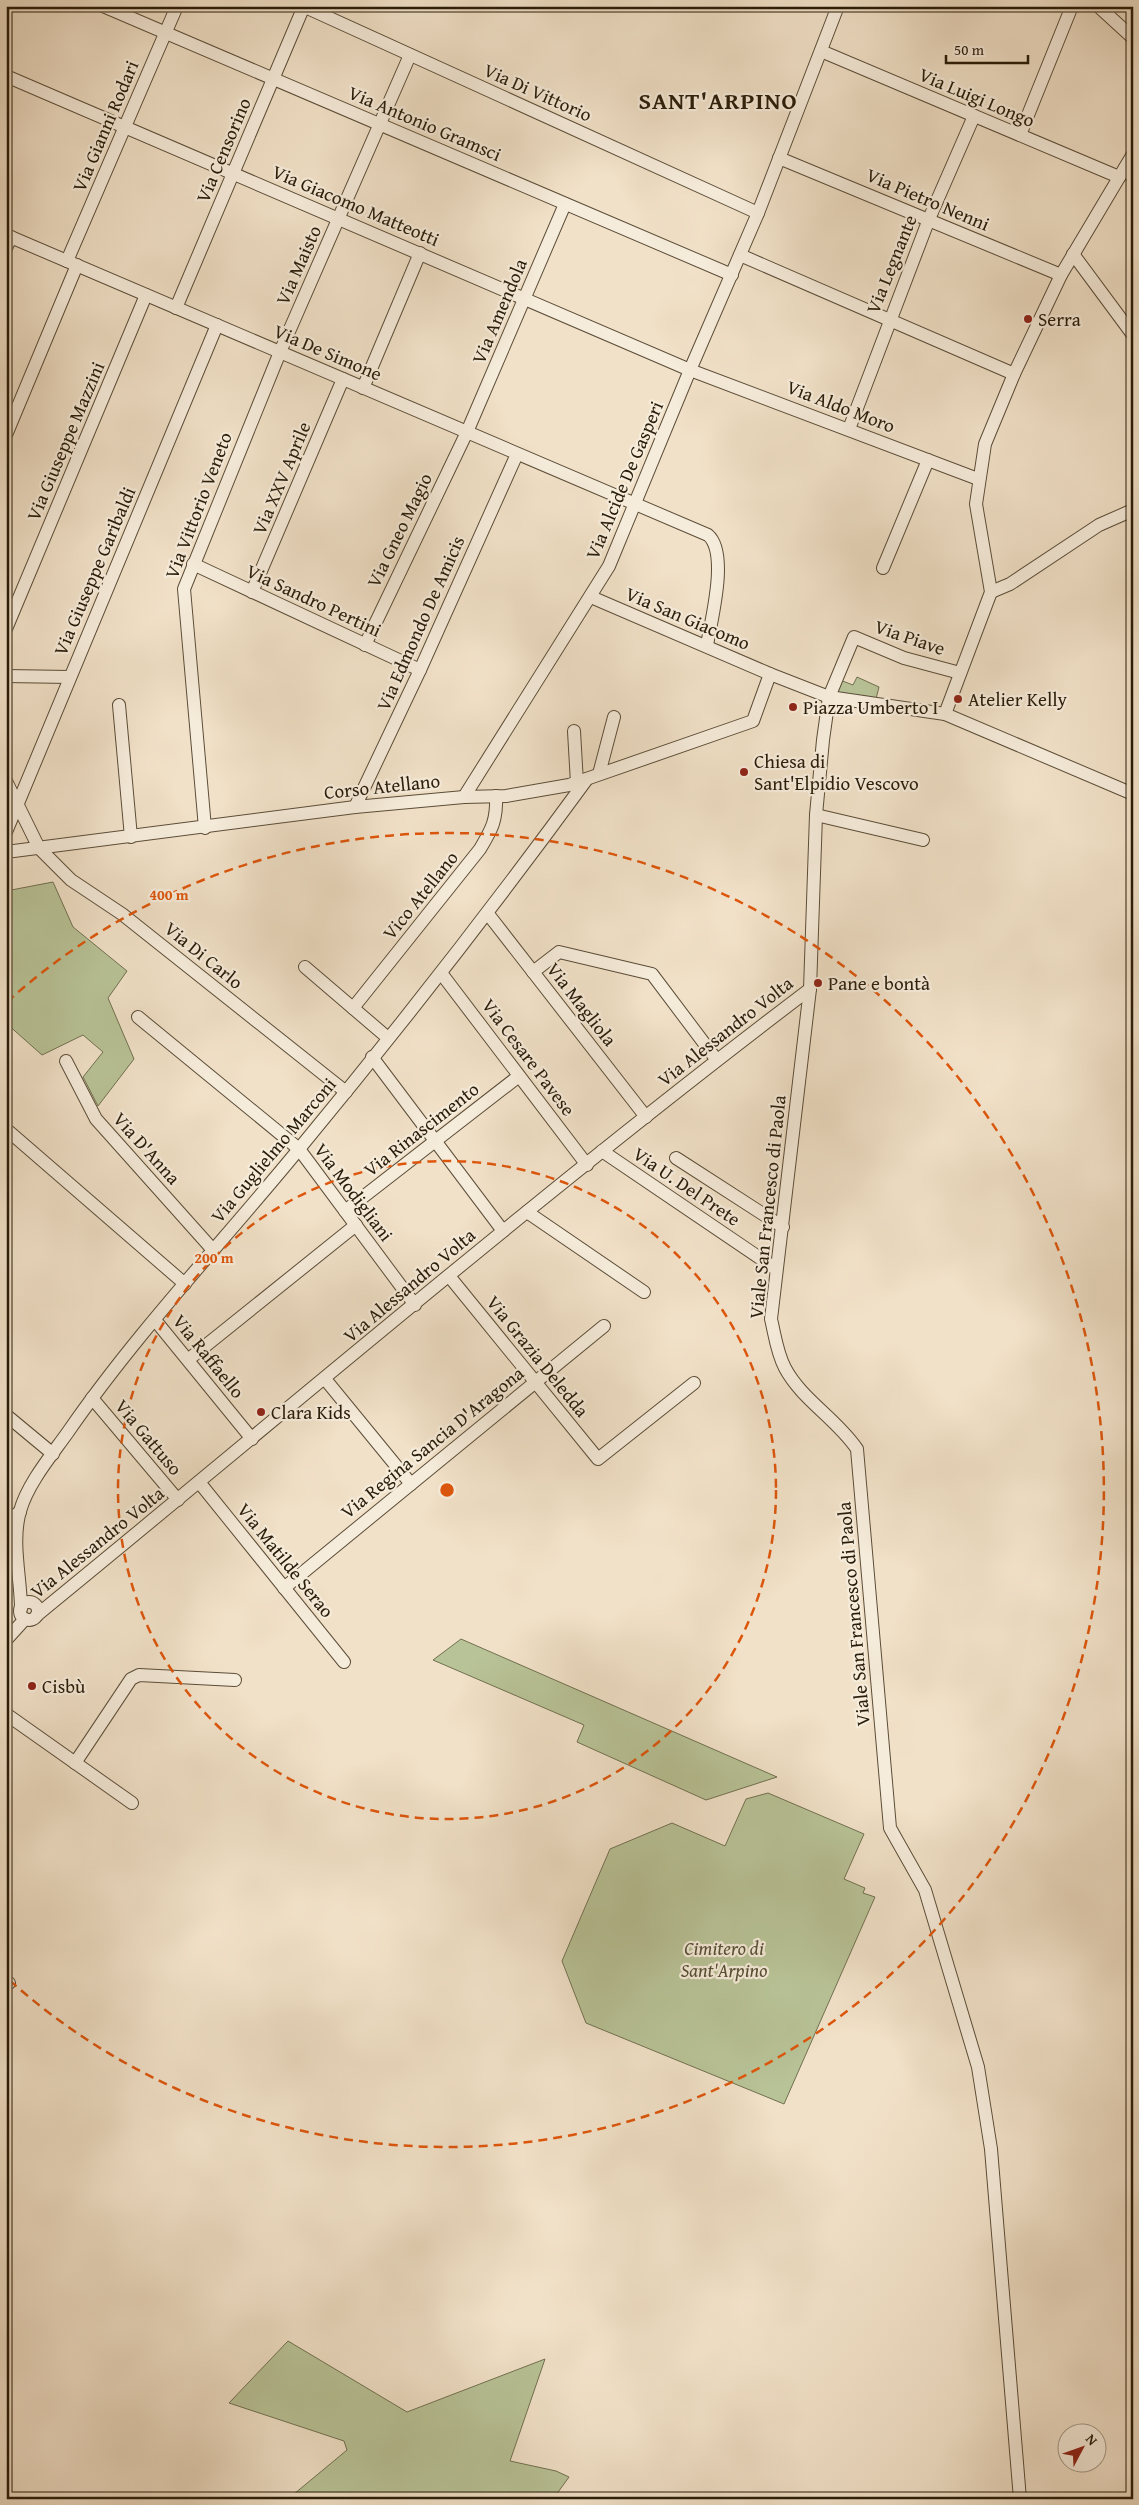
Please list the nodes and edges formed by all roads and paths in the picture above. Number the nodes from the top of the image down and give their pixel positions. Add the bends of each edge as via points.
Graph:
1 (103, 6) edge
2 (177, 6) edge
3 (304, 6) edge
4 (838, 6) edge
5 (1072, 6) edge
6 (1098, 6) edge
7 (165, 33) junction
8 (1133, 38) edge
9 (821, 51) junction
10 (410, 55) junction
11 (6, 76) edge
12 (273, 79) junction
13 (974, 116) junction
14 (380, 124) junction
15 (125, 127) junction
16 (1020, 135) junction
17 (1133, 154) edge
18 (779, 158) junction
19 (1122, 172) junction
20 (233, 173) junction
21 (1133, 178) edge
22 (565, 204) junction
23 (758, 213) junction
24 (338, 218) junction
25 (929, 219) junction
26 (8, 240) edge
27 (420, 252) junction
28 (1073, 254) junction
29 (740, 255) junction
30 (72, 263) junction
31 (732, 275) junction
32 (1061, 275) junction
33 (146, 295) junction
34 (525, 298) junction
35 (176, 308) junction
36 (889, 320) junction
37 (216, 325) junction
38 (1133, 335) edge
39 (280, 352) junction
40 (690, 370) junction
41 (1014, 374) junction
42 (343, 379) junction
43 (363, 388) junction
44 (849, 429) junction
45 (467, 432) junction
46 (6, 435) edge
47 (517, 454) junction
48 (928, 460) junction
49 (978, 479) junction
50 (635, 504) junction
51 (1133, 510) edge
52 (193, 564) junction
53 (883, 568) dead end
54 (252, 592) junction
55 (991, 592) junction
56 (591, 597) junction
57 (6, 629) edge
58 (365, 645) junction
59 (707, 645) junction
60 (420, 670) junction
61 (960, 673) junction
62 (770, 674) junction
63 (6, 676) edge
64 (70, 677) junction
65 (829, 697) junction
66 (119, 705) dead end
67 (945, 714) junction
68 (614, 717) dead end
69 (574, 731) dead end
70 (588, 779) junction
71 (6, 781) edge
72 (551, 788) junction
73 (1133, 794) edge
74 (496, 796) junction
75 (464, 797) junction
76 (571, 801) junction
77 (18, 804) junction
78 (355, 807) junction
79 (816, 815) junction
80 (205, 828) junction
81 (6, 832) edge
82 (131, 837) junction
83 (923, 840) dead end
84 (39, 848) junction
85 (6, 852) edge
86 (488, 914) junction
87 (305, 967) dead end
88 (534, 972) junction
89 (441, 973) junction
90 (810, 988) junction
91 (353, 1008) junction
92 (138, 1017) dead end
93 (388, 1038) junction
94 (372, 1057) junction
95 (716, 1059) junction
96 (66, 1061) dead end
97 (519, 1076) junction
98 (346, 1092) junction
99 (646, 1117) junction
100 (6, 1129) edge
101 (436, 1142) junction
102 (299, 1149) junction
103 (602, 1152) junction
104 (676, 1158) dead end
105 (587, 1165) junction
106 (345, 1211) junction
107 (527, 1212) junction
108 (356, 1225) junction
109 (783, 1227) junction
110 (504, 1231) junction
111 (213, 1250) junction
112 (776, 1269) junction
113 (449, 1276) junction
114 (185, 1284) junction
115 (644, 1292) dead end
116 (415, 1305) junction
117 (155, 1320) junction
118 (604, 1326) dead end
119 (188, 1359) junction
120 (325, 1378) junction
121 (536, 1382) junction
122 (694, 1384) dead end
123 (92, 1398) junction
124 (6, 1415) edge
125 (252, 1439) junction
126 (53, 1454) junction
127 (199, 1482) junction
128 (411, 1484) junction
129 (178, 1500) junction
130 (20, 1512) junction
131 (6, 1521) edge
132 (284, 1588) junction
133 (28, 1612) junction
134 (6, 1640) edge
135 (344, 1662) dead end
136 (236, 1680) dead end
137 (6, 1714) edge
138 (75, 1763) junction
139 (132, 1803) dead end
140 (1020, 2499) edge

1 - 7 street, Via Antonio Gramsci
2 - 7 street, Via Gianni Rodari
3 - 10 street, Via Di Vittorio
3 - 12 street, Via Censorino
4 - 9 street, Via Alcide De Gasperi
5 - 16 street
6 - 8 street
7 - 12 street, Via Antonio Gramsci
7 - 15 street, Via Gianni Rodari
9 - 13 street, Via Luigi Longo
9 - 18 street, Via Alcide De Gasperi
10 - 14 street, Via Maisto
10 - 23 street, Via Di Vittorio
11 - 15 street, Via Giacomo Matteotti
12 - 14 street, Via Antonio Gramsci
12 - 20 street, Via Censorino
13 - 16 street, Via Luigi Longo
13 - 25 street, Via Legnante
14 - 22 street, Via Antonio Gramsci
14 - 24 street, Via Maisto
15 - 20 street, Via Giacomo Matteotti
15 - 30 street, Via Gianni Rodari
16 - 19 street, Via Luigi Longo
17 - 19 street
18 - 23 street, Via Alcide De Gasperi
18 - 25 street, Via Pietro Nenni
19 - 21 street
19 - 28 street
20 - 24 street, Via Giacomo Matteotti
20 - 35 street, Via Censorino
22 - 31 street, Via Antonio Gramsci
22 - 34 street, Via Amendola
23 - 29 street, Via Alcide De Gasperi
24 - 27 street, Via Giacomo Matteotti
24 - 39 street, Via Maisto
25 - 32 street, Via Pietro Nenni
25 - 36 street, Via Legnante
26 - 30 street, Via De Simone
27 - 34 street, Via Giacomo Matteotti
27 - 43 street
28 - 32 street
28 - 38 street
29 - 31 street, Via Alcide De Gasperi
29 - 36 street
30 - 33 street, Via De Simone
30 - 46 street, Via Gianni Rodari
31 - 40 street, Via Alcide De Gasperi
32 - 41 street
33 - 35 street, Via De Simone
33 - 57 street, Via Giuseppe Mazzini
34 - 40 street, Via Giacomo Matteotti
34 - 45 street, Via Amendola
35 - 37 street, Via De Simone
36 - 41 street
36 - 44 street, Via Legnante
37 - 39 street, Via De Simone
37 - 64 street, Via Giuseppe Garibaldi
39 - 42 street, Via De Simone
39 - 52 street, Via Vittorio Veneto
40 - 44 street, Via Aldo Moro
40 - 50 street, Via Alcide De Gasperi
41 - 49 street via 985,444
42 - 43 street, Via De Simone
42 - 54 street, Via XXV Aprile
43 - 45 street, Via De Simone
44 - 48 street, Via Aldo Moro
45 - 47 street, Via De Simone
45 - 58 street, Via Gneo Magio
47 - 50 street, Via De Simone
47 - 60 street, Via Edmondo De Amicis
48 - 49 street, Via Aldo Moro
48 - 53 street
49 - 55 street via 976,504
50 - 56 street, Via Alcide De Gasperi via 609,566
50 - 59 street, Via De Simone via 712,539 719,571
51 - 55 street via 1099,525 1010,584
52 - 54 street, Via Sandro Pertini
52 - 80 street, Via Vittorio Veneto via 184,589
54 - 58 street, Via Sandro Pertini
55 - 61 street
56 - 59 street, Via San Giacomo
56 - 75 street, Via Alcide De Gasperi
58 - 60 street, Via Sandro Pertini
59 - 62 street, Via San Giacomo
60 - 78 street, Via Edmondo De Amicis
61 - 65 street, Via Piave via 904,658 854,637
61 - 67 street
62 - 65 street
62 - 70 street, Corso Atellano via 753,721
63 - 64 street
64 - 77 street, Via Giuseppe Garibaldi
65 - 67 street
65 - 79 street, Viale San Francesco di Paola
66 - 82 street
67 - 73 street
68 - 70 street
69 - 70 street
70 - 72 street, Corso Atellano
70 - 76 street, Via Guglielmo Marconi
71 - 77 street, Via Di Carlo
72 - 74 street, Corso Atellano
72 - 76 street
74 - 75 street, Corso Atellano
74 - 91 street, Vico Atellano via 497,816 480,850
75 - 78 street, Corso Atellano
76 - 86 street, Via Guglielmo Marconi
77 - 81 street, Via Giuseppe Garibaldi
77 - 84 street, Via Di Carlo
78 - 80 street, Corso Atellano
79 - 83 street
79 - 90 street, Viale San Francesco di Paola
80 - 82 street, Corso Atellano
82 - 84 street, Corso Atellano
84 - 85 street, Corso Atellano
84 - 98 street, Via Di Carlo via 71,880 122,914
86 - 88 street, Via Magliola
86 - 89 street, Via Guglielmo Marconi
87 - 91 street
88 - 95 street via 559,952 652,974
88 - 99 street, Via Magliola
89 - 93 street, Via Guglielmo Marconi
89 - 97 street, Via Cesare Pavese
90 - 95 street, Via Alessandro Volta
90 - 109 street, Viale San Francesco di Paola
91 - 93 street
92 - 102 street, Via Modigliani
93 - 94 street, Via Guglielmo Marconi
94 - 98 street, Via Guglielmo Marconi
94 - 101 street
95 - 99 street, Via Alessandro Volta
96 - 111 street, Via D'Anna via 96,1119
97 - 101 street, Via Rinascimento
97 - 105 street, Via Cesare Pavese
98 - 102 street, Via Guglielmo Marconi
99 - 103 street, Via Alessandro Volta
100 - 114 street
101 - 106 street, Via Rinascimento
101 - 110 street
102 - 106 street, Via Modigliani
102 - 111 street, Via Guglielmo Marconi
103 - 105 street, Via Alessandro Volta
103 - 112 street, Via U. Del Prete
104 - 109 street
105 - 107 street, Via Alessandro Volta
106 - 108 street, Via Modigliani
107 - 110 street, Via Alessandro Volta
107 - 115 street
108 - 116 street, Via Modigliani
108 - 119 street
109 - 112 street, Viale San Francesco di Paola
110 - 113 street, Via Alessandro Volta
111 - 114 street, Via Guglielmo Marconi
112 - 140 street, Viale San Francesco di Paola via 771,1319 785,1369 804,1394 849,1437 857,1449 890,1828 925,1890 978,2067 990,2149
113 - 116 street, Via Alessandro Volta
113 - 121 street, Via Grazia Deledda
114 - 117 street, Via Guglielmo Marconi
116 - 120 street, Via Alessandro Volta
117 - 119 street, Via Raffaello
117 - 123 street, Via Guglielmo Marconi
118 - 121 street, Via Regina Sancia D'Aragona
119 - 125 street, Via Raffaello
120 - 125 street, Via Alessandro Volta
120 - 128 street
121 - 122 street, Via Grazia Deledda via 598,1459
121 - 128 street, Via Regina Sancia D'Aragona
123 - 126 street, Via Guglielmo Marconi
123 - 129 street, Via Gattuso
124 - 126 street
125 - 127 street, Via Alessandro Volta
126 - 130 street, Via Guglielmo Marconi
127 - 129 street, Via Alessandro Volta
127 - 132 street, Via Matilde Serao
128 - 132 street, Via Regina Sancia D'Aragona
129 - 133 street, Via Alessandro Volta
130 - 131 street
130 - 133 street, Via Guglielmo Marconi via 17,1531 21,1589
132 - 135 street, Via Matilde Serao
133 - 134 street, Via Alessandro Volta
136 - 138 street via 139,1674 131,1679
137 - 138 street
138 - 139 street

